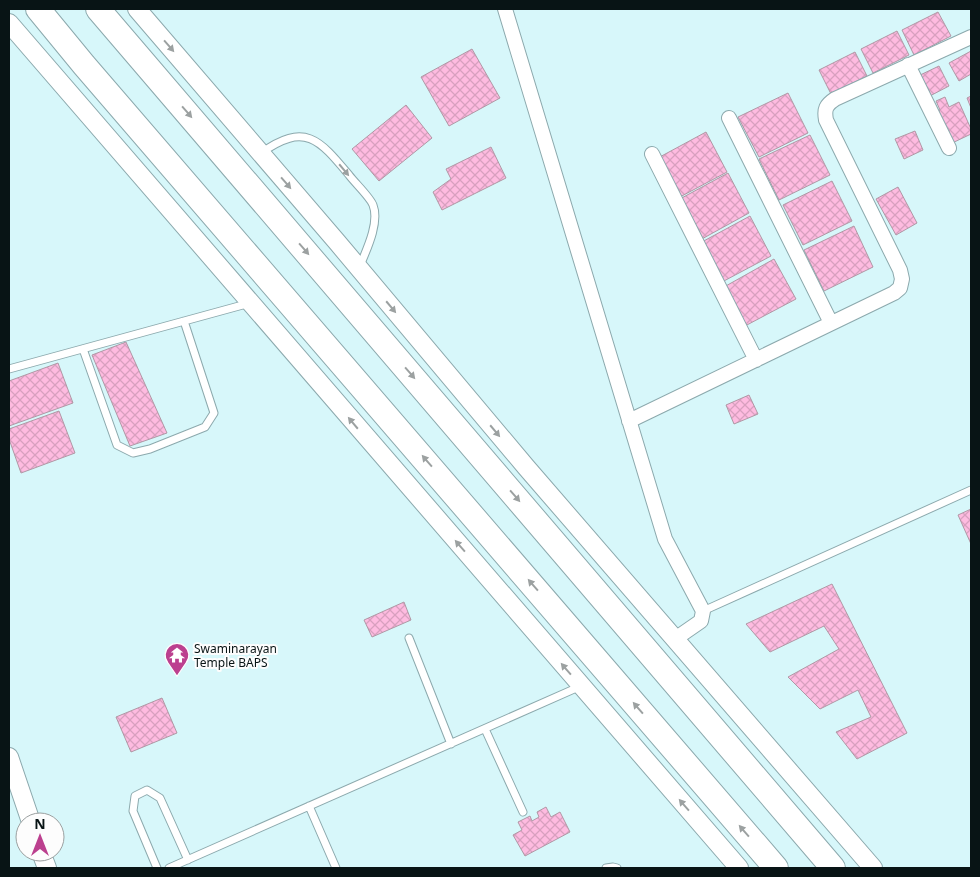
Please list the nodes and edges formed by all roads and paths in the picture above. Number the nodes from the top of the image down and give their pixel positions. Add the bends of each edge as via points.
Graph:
1 (38, 9) edge
2 (98, 9) edge
3 (137, 9) edge
4 (505, 9) edge
5 (9, 23) edge
6 (971, 37) edge
7 (908, 65) junction
8 (729, 118) dead end
9 (948, 148) dead end
10 (260, 153) junction
11 (652, 154) dead end
12 (359, 269) junction
13 (250, 302) junction
14 (184, 321) junction
15 (831, 324) junction
16 (83, 349) junction
17 (756, 360) junction
18 (9, 369) edge
19 (629, 421) junction
20 (971, 490) edge
21 (703, 611) junction
22 (409, 638) dead end
23 (675, 639) junction
24 (581, 686) junction
25 (485, 729) junction
26 (451, 744) junction
27 (9, 757) edge
28 (309, 806) junction
29 (26, 812) edge
30 (523, 812) dead end
31 (188, 860) junction
32 (157, 868) edge
33 (170, 868) edge
34 (336, 868) edge
35 (606, 868) edge
36 (617, 868) edge
37 (739, 868) edge
38 (776, 868) edge
39 (834, 868) edge
40 (874, 868) edge

38 -> 1 highway
2 -> 39 highway
3 -> 10 street
4 - 19 street
5 - 13 street
6 - 7 street
7 - 9 street
7 - 15 street via 835,98 824,111 902,279 900,288 894,293
8 - 15 street
10 -> 12 street
10 -> 12 lane via 278,141 298,136 316,141 331,153 373,204 372,236
11 - 17 street
12 -> 23 street
13 - 14 lane
24 -> 13 street
14 - 16 lane
14 - 16 lane via 214,413 205,427 150,449 133,453 117,445
15 - 17 street
16 - 18 lane
17 - 19 street
19 - 21 street via 666,538
20 - 21 lane
21 - 23 street via 701,621
22 - 26 lane
23 - 40 street
24 - 25 lane
37 -> 24 street
25 - 26 lane
25 - 30 lane
26 - 28 lane
27 - 29 street via 18,796
28 - 31 lane
28 - 34 lane
31 - 32 lane via 160,798 147,790 135,796 133,811
31 - 33 lane
35 - 36 lane

